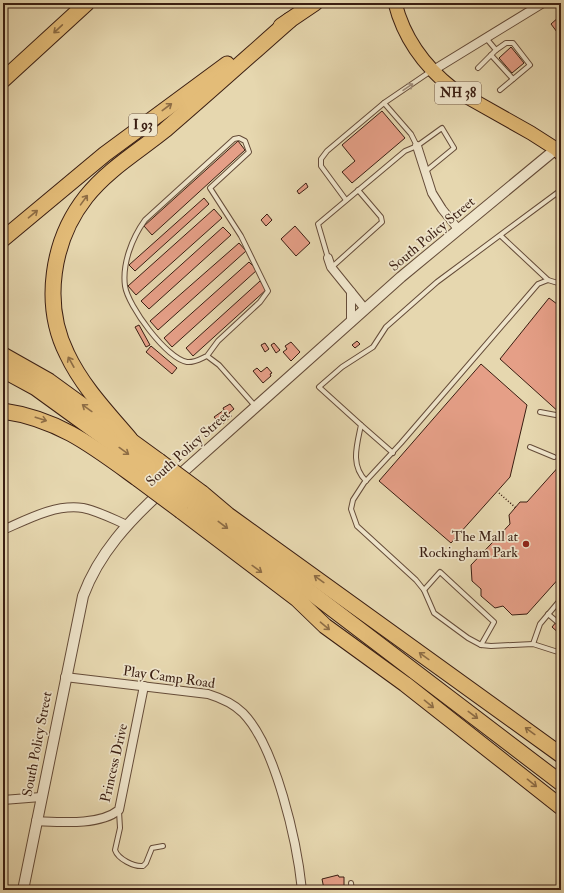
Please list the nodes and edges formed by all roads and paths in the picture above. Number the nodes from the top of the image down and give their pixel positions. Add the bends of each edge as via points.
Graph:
1 (87, 3) edge
2 (315, 3) edge
3 (395, 3) edge
4 (543, 3) edge
5 (290, 20) junction
6 (486, 38) junction
7 (496, 50) junction
8 (491, 55) junction
9 (478, 68) dead end
10 (432, 71) junction
11 (513, 79) junction
12 (3, 80) edge
13 (500, 90) dead end
14 (384, 103) junction
15 (417, 146) junction
16 (560, 149) edge
17 (426, 171) junction
18 (358, 190) junction
19 (561, 190) edge
20 (346, 200) junction
21 (458, 229) junction
22 (501, 236) junction
23 (3, 239) edge
24 (328, 258) joint
25 (331, 267) junction
26 (548, 280) junction
27 (561, 284) edge
28 (351, 292) junction
29 (364, 310) junction
30 (351, 322) junction
31 (3, 355) edge
32 (206, 356) junction
33 (3, 370) edge
34 (255, 406) junction
35 (3, 410) edge
36 (540, 412) dead end
37 (560, 416) edge
38 (361, 425) junction
39 (130, 439) junction
40 (530, 447) dead end
41 (393, 453) junction
42 (554, 457) dead end
43 (149, 470) junction
44 (366, 481) junction
45 (499, 493) dead end
46 (192, 502) junction
47 (516, 508) dead end
48 (127, 525) junction
49 (3, 530) edge
50 (424, 590) junction
51 (298, 599) junction
52 (561, 599) edge
53 (548, 614) junction
54 (352, 625) junction
55 (561, 625) edge
56 (533, 644) junction
57 (481, 645) junction
58 (561, 653) edge
59 (65, 677) junction
60 (144, 686) junction
61 (561, 755) edge
62 (561, 783) edge
63 (41, 797) junction
64 (3, 800) edge
65 (561, 807) edge
66 (119, 810) junction
67 (36, 821) junction
68 (163, 846) dead end
69 (351, 883) dead end
70 (23, 890) edge
71 (302, 890) edge
72 (352, 890) edge

1 -> 12 highway
2 - 5 highway, I 93
3 - 10 main road, NH 38 via 409,41
4 - 6 street
23 -> 5 highway, I 93 via 128,136
39 -> 5 highway via 93,395 66,353 60,337 53,282 63,237 79,208 99,183
6 - 7 lane
6 - 10 street
7 - 8 lane
7 - 11 lane via 506,43 513,43 530,64
8 - 9 lane
8 - 11 lane
14 -> 10 lane
10 - 16 main road, NH 38 via 453,89
11 - 13 lane
14 - 15 lane via 411,134
14 - 20 lane via 327,151 321,160 321,166
15 - 17 street
15 - 17 lane via 442,128 454,148
15 - 18 lane via 404,151
16 - 21 street, South Policy Street
17 - 21 street via 437,201
18 - 20 lane
18 - 25 lane via 381,217 382,222
19 - 22 lane
20 - 24 lane via 318,224
21 - 29 street, South Policy Street
22 - 26 lane
22 - 38 lane via 437,282 386,327 373,347 342,367 319,388
24 - 25 street
25 - 28 street
26 - 27 lane
26 - 41 lane via 538,284 525,298
28 - 29 street
28 - 30 street
29 - 30 street, South Policy Street
30 - 34 street, South Policy Street
39 -> 31 highway via 49,381
32 - 32 lane via 194,362 179,359 153,337 128,296 125,270 128,255 144,220 234,139 239,138 245,141 249,152 210,188 241,236 268,291
32 - 34 lane via 219,365
33 -> 43 highway via 42,392
34 - 48 street, South Policy Street
35 -> 43 highway via 59,426 85,441
36 - 37 lane
38 - 41 lane
38 - 44 lane via 356,464 359,474
39 - 43 highway
40 - 42 lane
41 - 44 lane
43 - 46 highway, bridge
43 - 46 highway, bridge
44 - 50 lane via 353,500 352,509 357,526
45 - 47 path
46 -> 51 highway
46 -> 54 highway
61 -> 46 highway via 228,515
48 - 49 street via 94,511 75,508 47,512
48 - 59 street, South Policy Street via 104,553 88,583 79,611
50 - 57 lane via 431,608 438,617
50 - 57 lane via 440,572 494,622
51 - 54 highway
51 -> 65 highway via 324,626 405,684
52 - 53 lane
53 - 55 lane
53 - 56 lane via 536,632
54 -> 62 highway
56 - 57 lane
56 - 58 lane
59 - 60 street, Play Camp Road
59 - 63 street, South Policy Street
60 - 66 street, Princess Drive
60 - 71 street, Play Camp Road via 217,697 234,705 248,718 277,778 296,851
63 - 64 street
63 - 67 street, South Policy Street
66 - 67 street, Princess Drive via 108,816 81,822
66 - 68 lane via 120,823 115,850 121,857 134,865 143,866 152,848
67 - 70 street, South Policy Street
69 - 72 lane

